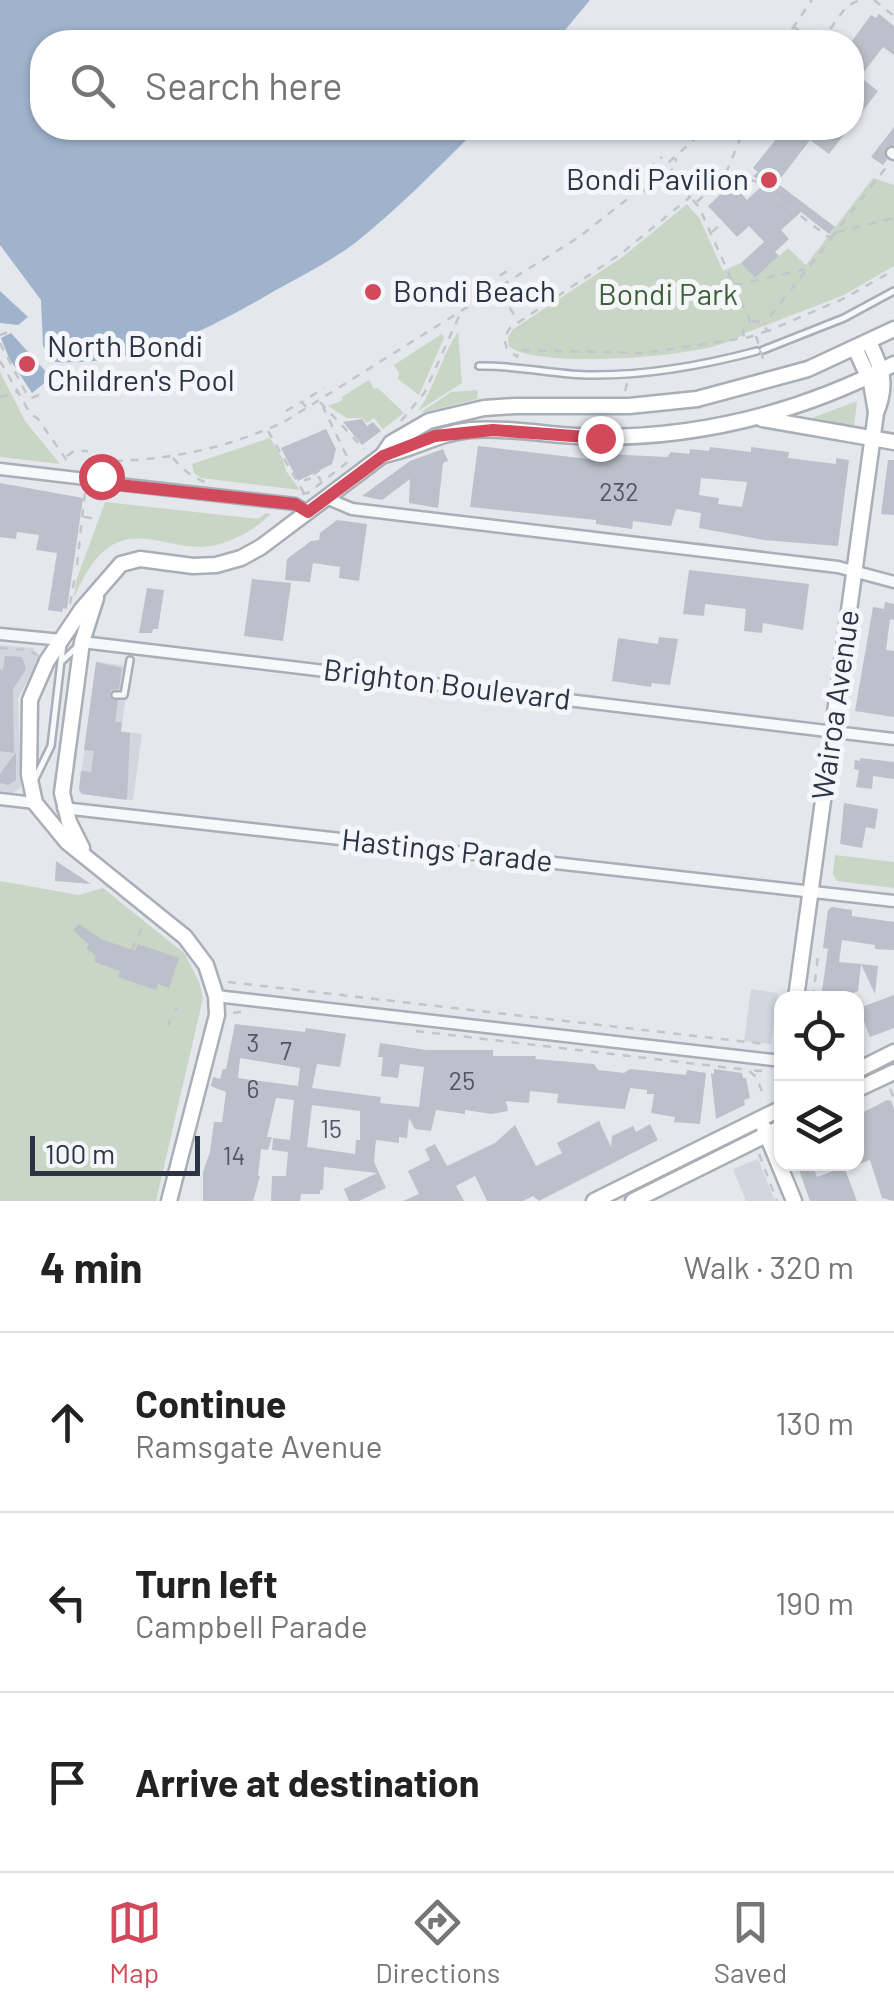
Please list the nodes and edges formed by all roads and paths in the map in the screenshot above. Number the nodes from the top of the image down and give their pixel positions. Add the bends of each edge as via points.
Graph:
1 (812, 0) edge
2 (858, 0) edge
3 (874, 0) edge
4 (894, 16) edge
5 (794, 27) junction
6 (792, 30) edge
7 (798, 30) edge
8 (830, 30) edge
9 (694, 140) edge
10 (740, 140) edge
11 (894, 155) edge
12 (662, 157) dead end
13 (676, 157) junction
14 (650, 168) junction
15 (655, 173) junction
16 (725, 174) junction
17 (649, 178) junction
18 (636, 179) dead end
19 (660, 179) junction
20 (690, 197) junction
21 (696, 204) junction
22 (894, 218) edge
23 (723, 222) dead end
24 (836, 232) junction
25 (711, 233) junction
26 (830, 239) junction
27 (510, 269) dead end
28 (807, 269) junction
29 (894, 270) edge
30 (492, 281) junction
31 (734, 285) junction
32 (498, 289) junction
33 (894, 292) edge
34 (474, 293) dead end
35 (461, 312) junction
36 (750, 321) junction
37 (519, 322) junction
38 (764, 324) junction
39 (894, 329) edge
40 (768, 331) junction
41 (756, 336) junction
42 (744, 338) junction
43 (0, 342) edge
44 (862, 345) junction
45 (0, 361) edge
46 (764, 365) dead end
47 (478, 366) dead end
48 (882, 370) edge
49 (324, 388) dead end
50 (17, 392) junction
51 (38, 395) dead end
52 (0, 397) edge
53 (320, 401) junction
54 (302, 402) junction
55 (323, 407) junction
56 (306, 409) junction
57 (286, 412) dead end
58 (757, 418) junction
59 (401, 421) dead end
60 (267, 430) junction
61 (874, 439) junction
62 (894, 442) edge
63 (364, 449) dead end
64 (88, 451) dead end
65 (66, 456) junction
66 (383, 456) junction
67 (173, 458) junction
68 (70, 466) dead end
69 (0, 469) edge
70 (320, 470) dead end
71 (81, 478) junction
72 (322, 482) junction
73 (218, 484) dead end
74 (288, 492) dead end
75 (304, 494) junction
76 (326, 498) junction
77 (308, 512) junction
78 (82, 517) junction
79 (96, 518) dead end
80 (79, 544) junction
81 (87, 546) dead end
82 (77, 565) dead end
83 (854, 571) junction
84 (75, 576) dead end
85 (894, 582) edge
86 (96, 596) junction
87 (70, 607) dead end
88 (0, 634) edge
89 (62, 640) junction
90 (82, 642) junction
91 (63, 660) junction
92 (130, 660) dead end
93 (114, 694) dead end
94 (833, 730) junction
95 (894, 739) edge
96 (32, 797) junction
97 (0, 799) edge
98 (63, 808) junction
99 (86, 854) junction
100 (810, 892) junction
101 (894, 901) edge
102 (146, 920) dead end
103 (132, 950) dead end
104 (802, 953) junction
105 (228, 982) dead end
106 (797, 991) edge
107 (814, 991) edge
108 (216, 996) junction
109 (244, 1011) dead end
110 (233, 1013) dead end
111 (403, 1029) dead end
112 (765, 1044) dead end
113 (774, 1060) edge
114 (893, 1062) edge
115 (864, 1069) edge
116 (748, 1070) junction
117 (763, 1071) dead end
118 (864, 1084) edge
119 (890, 1089) dead end
120 (762, 1091) dead end
121 (894, 1098) edge
122 (774, 1112) edge
123 (760, 1118) junction
124 (774, 1131) edge
125 (759, 1154) dead end
126 (785, 1171) edge
127 (169, 1201) edge
128 (594, 1201) edge
129 (633, 1201) edge
130 (777, 1201) edge
131 (794, 1201) edge

1 - 5 path
2 - 8 path
3 - 4 path
5 - 6 path
5 - 7 path
9 - 13 path
10 - 16 path
11 - 24 path
12 - 14 path
13 - 15 path
13 - 19 path
14 - 15 path
14 - 18 path
15 - 17 path
15 - 19 path
16 - 21 path
16 - 26 path via 756,182
17 - 19 path via 646,192
17 - 32 path via 607,216
19 - 20 path
20 - 21 path
20 - 37 path via 622,253
21 - 25 path
22 - 24 path
23 - 25 path
24 - 26 path
25 - 31 path
26 - 28 path
27 - 30 path
28 - 31 path
28 - 38 path
29 - 40 path
30 - 32 path
30 - 34 path
31 - 36 path
32 - 35 path
32 - 37 path
33 - 47 lane via 760,351 680,368 588,375
35 - 53 path
35 - 59 path via 425,392
36 - 38 path
36 - 42 path
37 - 42 path via 504,338 518,357 519,350 644,353
38 - 40 path
39 - 44 street
40 - 41 path
41 - 42 path
41 - 46 path, bridge
43 - 51 path via 26,394
44 - 48 street
44 - 66 street via 778,379 696,399 450,415 402,435
45 - 50 path
48 - 58 street
48 - 61 street, Wairoa Avenue via 885,388
49 - 54 path
50 - 52 path
50 - 65 path
53 - 55 path
53 - 56 path
54 - 56 path
54 - 57 path
55 - 63 path
55 - 72 path via 349,461
56 - 60 path
58 - 61 street
58 - 66 street via 600,438 473,430
60 - 67 path
60 - 75 path
61 - 62 street
61 - 83 street, Wairoa Avenue
64 - 65 path
65 - 68 path
66 - 76 street
67 - 71 path via 89,462
67 - 73 path via 200,481
69 - 71 street
70 - 72 path via 306,480 318,476
71 - 77 street via 94,480 98,492 109,484 295,504
71 - 78 path
72 - 75 path
74 - 75 path
76 - 77 street
76 - 83 street via 352,508
77 - 86 street via 261,547 224,564 126,562
78 - 79 path
78 - 80 path
80 - 81 path
80 - 82 path
83 - 85 street
83 - 94 street, Wairoa Avenue
84 - 87 path
86 - 89 street
86 - 90 street
88 - 89 street, Brighton Boulevard
89 - 90 street, Brighton Boulevard
89 - 91 lane
89 - 96 street via 30,700
90 - 91 lane
90 - 94 street, Brighton Boulevard
90 - 98 street
91 - 96 lane via 51,746
92 - 93 lane via 124,696
94 - 95 street, Brighton Boulevard
94 - 100 street, Wairoa Avenue
96 - 97 street, Hastings Parade
96 - 98 street, Hastings Parade
96 - 99 street via 55,830
98 - 99 street
98 - 100 street, Hastings Parade
99 - 108 street via 194,946
100 - 101 street, Hastings Parade
100 - 104 street, Wairoa Avenue
102 - 103 path
104 - 106 street, Wairoa Avenue
104 - 107 path via 818,955
105 - 112 path
108 - 113 street
108 - 127 street via 214,1032
109 - 110 path
111 - 116 path
114 - 115 street
114 - 118 street
116 - 117 path
116 - 120 path
119 - 121 path
122 - 123 street
123 - 124 street
123 - 128 street
124 - 129 street
125 - 130 path
126 - 131 street

